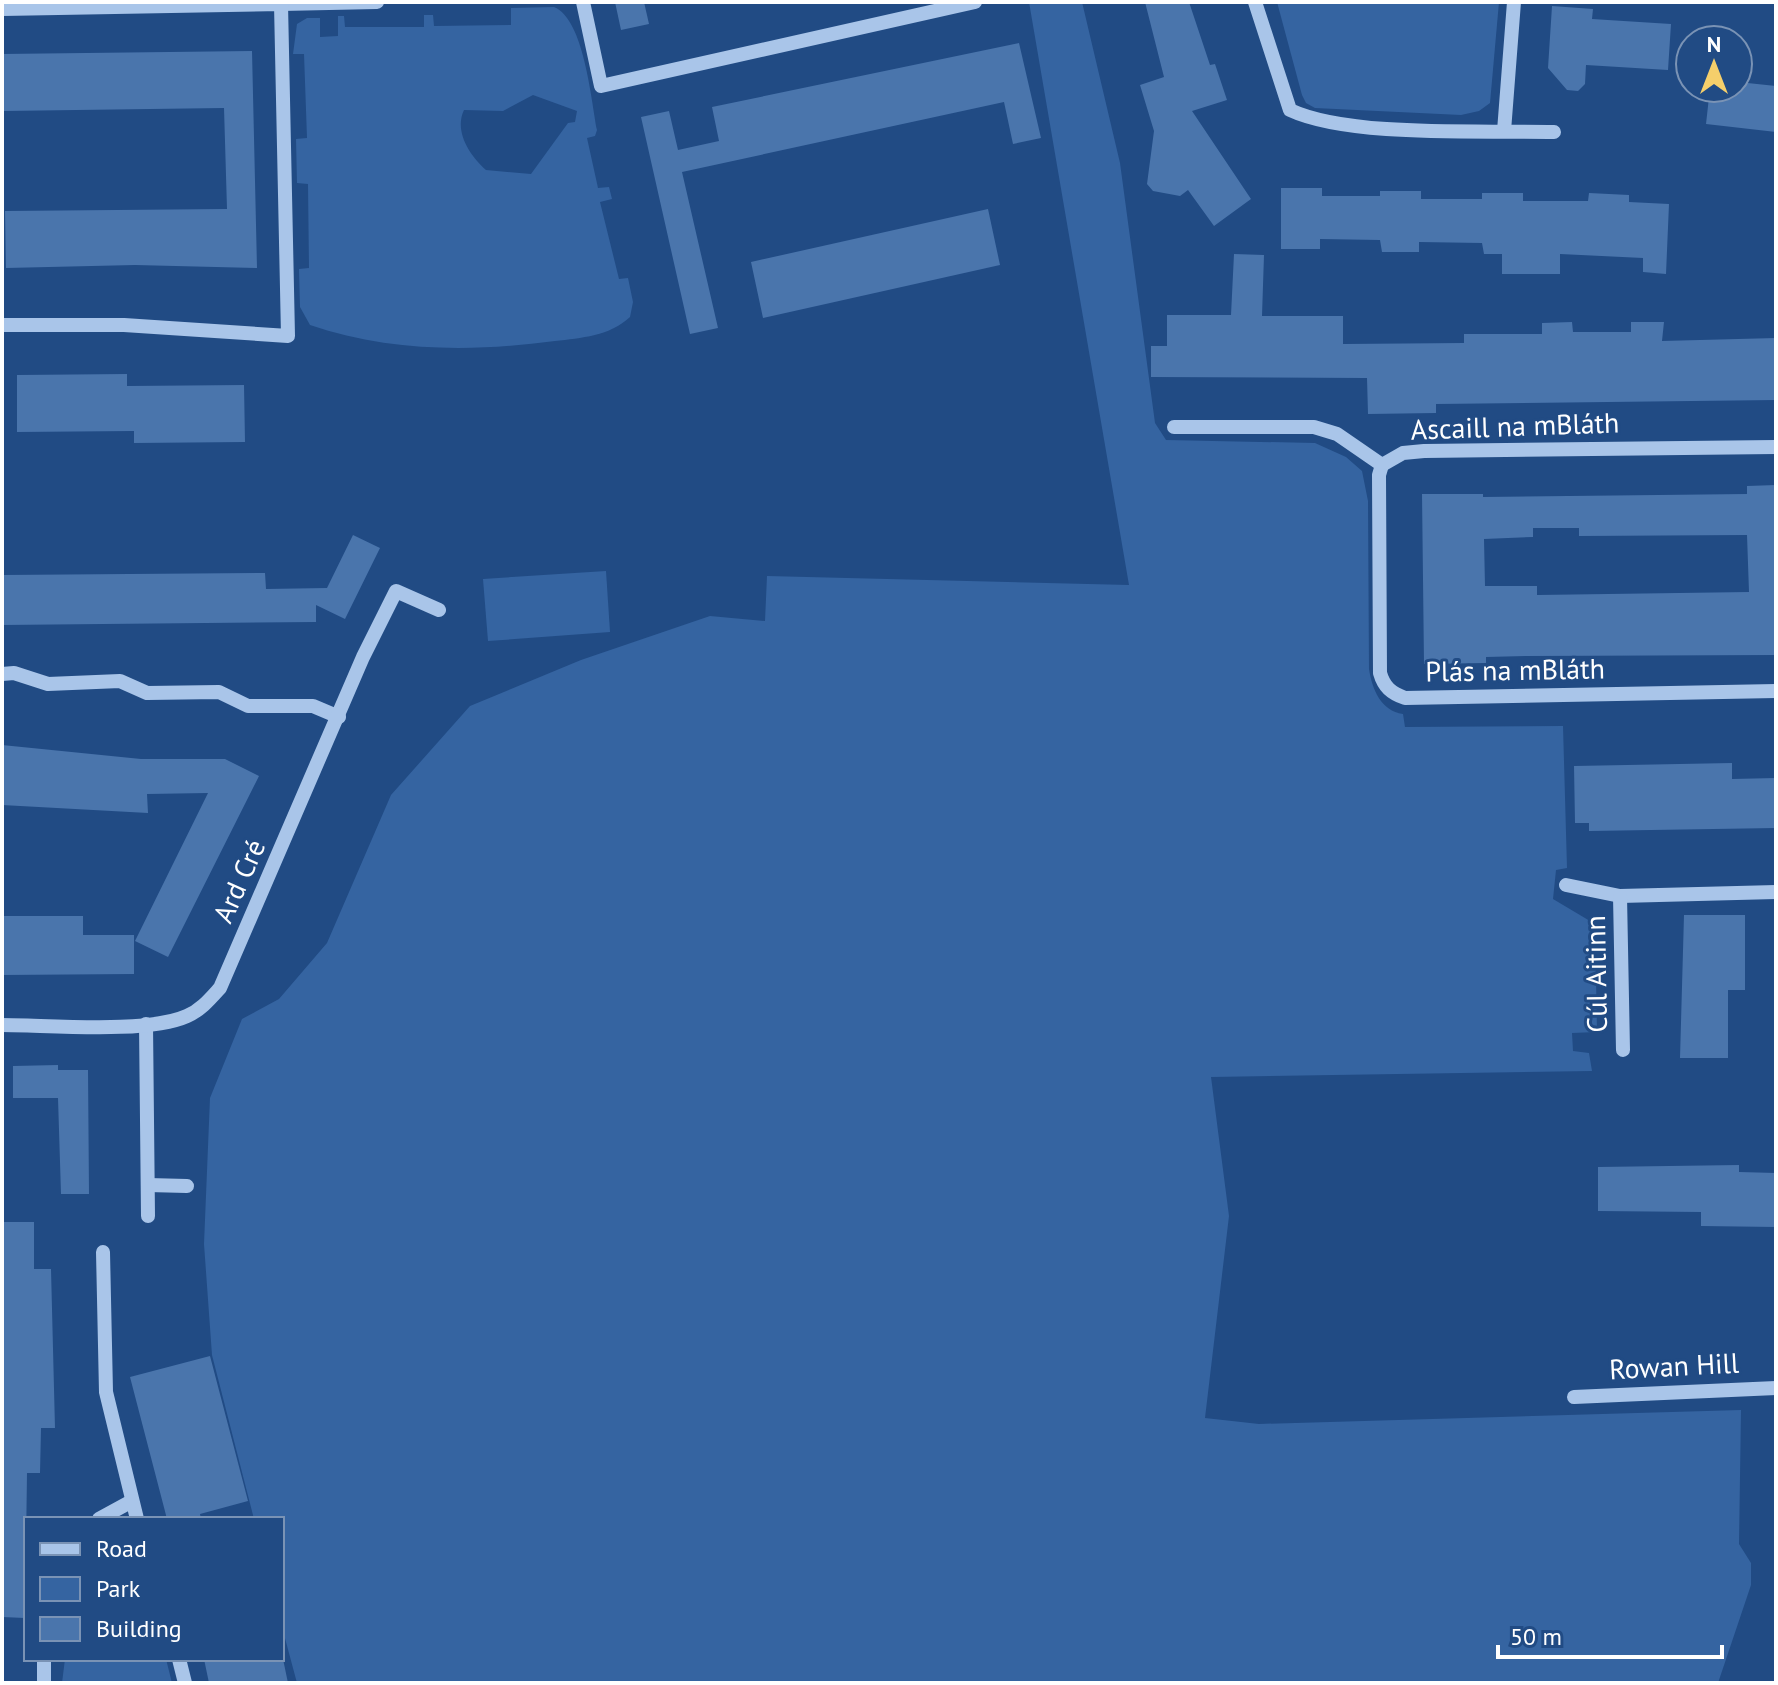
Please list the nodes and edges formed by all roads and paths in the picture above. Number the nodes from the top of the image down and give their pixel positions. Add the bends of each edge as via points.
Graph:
1 (377, 2) edge
2 (583, 2) edge
3 (975, 2) edge
4 (1255, 2) edge
5 (1514, 2) edge
6 (113, 4) edge
7 (281, 4) junction
8 (2, 9) edge
9 (1504, 131) junction
10 (1554, 132) dead end
11 (2, 325) edge
12 (1174, 427) dead end
13 (1776, 447) edge
14 (1382, 465) junction
15 (439, 610) dead end
16 (2, 674) edge
17 (1776, 691) edge
18 (339, 717) junction
19 (1566, 885) dead end
20 (1776, 892) edge
21 (1620, 896) junction
22 (146, 1024) junction
23 (2, 1025) edge
24 (1623, 1050) dead end
25 (148, 1185) junction
26 (187, 1186) dead end
27 (148, 1216) dead end
28 (103, 1252) dead end
29 (1776, 1388) edge
30 (1574, 1397) dead end
31 (132, 1501) junction
32 (103, 1517) edge
33 (136, 1517) edge
34 (44, 1661) edge
35 (180, 1661) edge
36 (44, 1683) edge
37 (185, 1683) edge

1 - 7 street
2 - 3 street via 601,86
4 - 9 street via 1290,110 1312,120 1391,128
5 - 9 street
6 - 7 street
6 - 8 street
7 - 11 street via 288,336 124,325
9 - 10 street
12 - 14 street, Ascaill na mBláth via 1314,427 1337,434
13 - 14 street, Ascaill na mBláth via 1424,451 1403,453
14 - 17 street, Plás na mBláth via 1380,673 1395,695
15 - 18 street, Ard Cré via 396,591
16 - 18 street via 48,684 120,681 147,693 219,692 248,706 313,706
18 - 22 street, Ard Cré via 220,988 186,1017
19 - 21 street, Cúl Aitinn
20 - 21 street, Cúl Aitinn
21 - 24 street, Cúl Aitinn
22 - 23 street, Ard Cré
22 - 25 street
25 - 26 street
25 - 27 street
28 - 31 street via 106,1392
29 - 30 street, Rowan Hill
31 - 32 street
31 - 33 street
34 - 36 street
35 - 37 street

